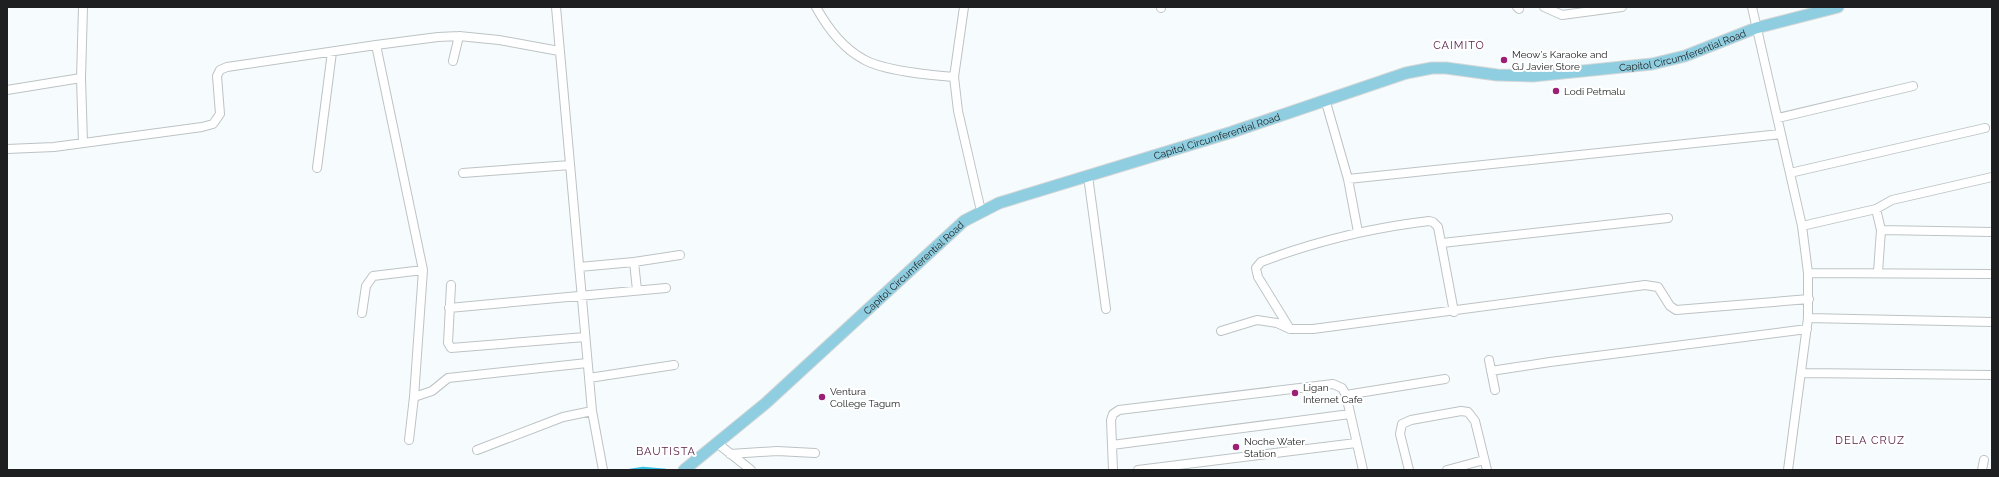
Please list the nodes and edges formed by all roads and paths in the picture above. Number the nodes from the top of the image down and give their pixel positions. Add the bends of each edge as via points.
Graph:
1 (83, 7) edge
2 (556, 7) edge
3 (816, 7) edge
4 (964, 7) edge
5 (1544, 7) edge
6 (1622, 7) edge
7 (1752, 7) edge
8 (1838, 7) edge
9 (1756, 28) junction
10 (459, 36) junction
11 (376, 45) junction
12 (559, 51) junction
13 (332, 52) junction
14 (453, 61) dead end
15 (954, 77) junction
16 (82, 78) junction
17 (1913, 86) dead end
18 (7, 90) edge
19 (1325, 99) junction
20 (1778, 118) junction
21 (1985, 128) dead end
22 (1781, 134) junction
23 (83, 143) junction
24 (7, 149) edge
25 (570, 165) junction
26 (317, 168) dead end
27 (463, 173) dead end
28 (1790, 173) junction
29 (1088, 176) junction
30 (1992, 177) edge
31 (1348, 179) junction
32 (1876, 209) junction
33 (981, 211) junction
34 (1668, 218) dead end
35 (1802, 226) junction
36 (1881, 230) junction
37 (1358, 232) junction
38 (1992, 232) edge
39 (1442, 243) junction
40 (680, 255) dead end
41 (634, 262) junction
42 (579, 267) junction
43 (423, 270) junction
44 (1808, 272) junction
45 (1878, 272) junction
46 (1992, 274) edge
47 (450, 286) dead end
48 (666, 288) dead end
49 (637, 290) junction
50 (581, 294) junction
51 (1809, 299) junction
52 (449, 308) junction
53 (1106, 309) dead end
54 (1454, 312) junction
55 (362, 313) dead end
56 (1808, 318) junction
57 (1992, 322) edge
58 (1290, 328) junction
59 (1807, 329) junction
60 (1221, 331) dead end
61 (585, 337) junction
62 (1489, 360) dead end
63 (587, 363) junction
64 (674, 366) dead end
65 (1491, 371) junction
66 (1802, 373) junction
67 (1992, 375) edge
68 (588, 378) junction
69 (1445, 379) dead end
70 (1495, 390) dead end
71 (1346, 395) junction
72 (414, 397) junction
73 (592, 411) junction
74 (1350, 414) junction
75 (409, 440) dead end
76 (718, 443) junction
77 (1356, 443) junction
78 (1112, 445) junction
79 (477, 450) dead end
80 (815, 453) dead end
81 (730, 454) junction
82 (1484, 460) junction
83 (1984, 460) dead end
84 (603, 470) edge
85 (684, 470) edge
86 (751, 470) edge
87 (1113, 470) edge
88 (1138, 470) edge
89 (1363, 470) edge
90 (1409, 470) edge
91 (1448, 470) edge
92 (1487, 470) edge
93 (1788, 470) edge
94 (1982, 470) edge

1 - 16 street
2 - 12 street
3 - 15 street via 830,29 856,55 865,60 910,72
4 - 15 street
5 - 6 street via 1555,13 1569,15
7 - 9 street
8 - 9 main road, Capitol Circumferential Road
9 - 19 main road, Capitol Circumferential Road via 1692,54 1652,64 1533,76 1432,68 1383,79
9 - 20 street
10 - 11 street
10 - 12 street via 500,40
10 - 14 street
11 - 13 street
11 - 43 street
12 - 25 street
13 - 23 street via 220,70 217,76 220,114 213,124 161,134
13 - 26 street
15 - 33 street via 958,111
16 - 18 street
16 - 23 street
17 - 20 street
19 - 29 main road, Capitol Circumferential Road via 1232,132
19 - 31 street
20 - 22 street
21 - 28 street
22 - 28 street
22 - 31 street
23 - 24 street
25 - 27 street
25 - 42 street
28 - 35 street
29 - 33 main road, Capitol Circumferential Road via 1021,195
29 - 53 street
30 - 32 street via 1892,200
31 - 37 street
32 - 35 street
32 - 36 street
33 - 76 main road, Capitol Circumferential Road via 959,226 800,372
34 - 39 street
35 - 44 street
36 - 38 street
36 - 45 street
37 - 39 street via 1433,222 1438,227
37 - 58 street via 1322,241 1258,265 1258,277
39 - 54 street
40 - 41 street
41 - 42 street
41 - 49 street
42 - 50 street
43 - 55 street via 373,276 366,286
43 - 72 street
44 - 45 street
44 - 51 street
45 - 46 street
47 - 52 street
48 - 49 street
49 - 50 street
50 - 52 street
50 - 61 street
51 - 54 street via 1676,310 1670,306 1658,287 1645,285
51 - 56 street
52 - 61 street via 448,343 454,349
54 - 58 street via 1313,329
56 - 57 street
56 - 59 street
58 - 60 street via 1257,320
59 - 65 street
59 - 66 street
61 - 63 street
62 - 65 street
63 - 68 street
63 - 72 street via 453,376 432,391
64 - 68 street
65 - 70 street
66 - 67 street
66 - 93 street
68 - 73 street
69 - 71 street
71 - 74 street
71 - 78 street via 1342,388 1333,384 1120,410 1112,417
72 - 75 street
73 - 79 street via 564,417
73 - 84 street
74 - 77 street
74 - 78 street
76 - 81 street
76 - 85 main road, Capitol Circumferential Road
77 - 88 street
77 - 89 street
78 - 87 street
80 - 81 street via 777,451
81 - 86 street
82 - 90 street via 1475,421 1468,412 1462,411 1411,420 1402,424 1400,434
82 - 91 street
82 - 92 street
83 - 94 street

